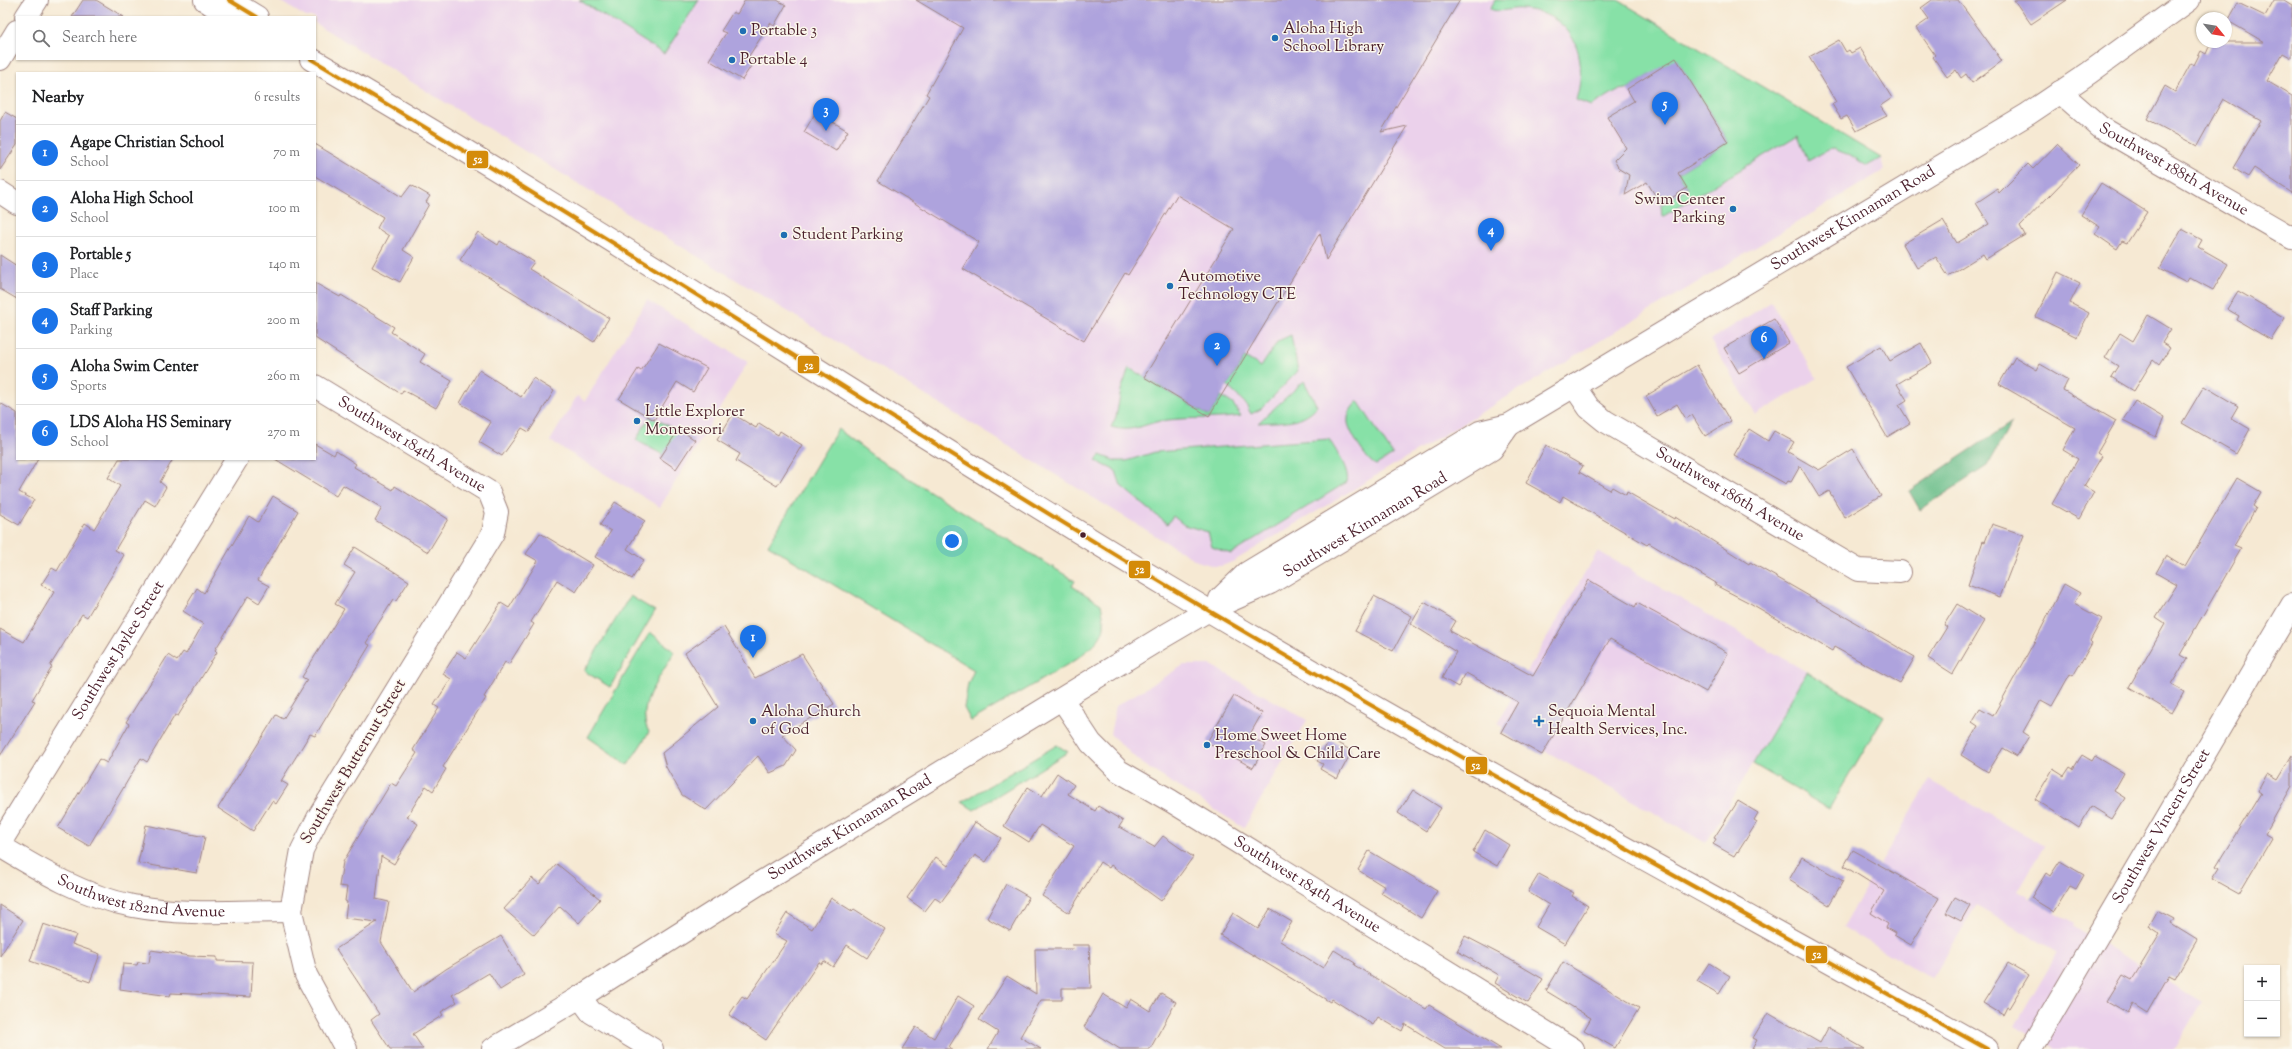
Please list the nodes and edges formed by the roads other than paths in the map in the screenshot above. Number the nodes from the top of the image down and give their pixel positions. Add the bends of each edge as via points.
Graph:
1 (36, 0) edge
2 (205, 0) edge
3 (229, 0) edge
4 (2189, 0) edge
5 (27, 16) edge
6 (229, 16) edge
7 (255, 16) edge
8 (16, 33) edge
9 (0, 59) edge
10 (313, 60) edge
11 (2060, 92) junction
12 (0, 192) edge
13 (16, 202) edge
14 (2292, 238) edge
15 (1574, 386) junction
16 (316, 387) edge
17 (236, 460) edge
18 (497, 512) joint
19 (1900, 572) dead end
20 (2292, 605) edge
21 (1209, 610) junction
22 (1062, 699) junction
23 (0, 844) edge
24 (291, 911) junction
25 (580, 997) junction
26 (346, 1049) edge
27 (493, 1049) edge
28 (652, 1049) edge
29 (1573, 1049) edge
30 (1987, 1049) edge
31 (2031, 1049) edge

1 - 5 main road
2 - 6 main road
3 - 7 main road
4 - 11 main road, Southwest Kinnaman Road
8 - 9 main road
10 - 21 main road via 428,127
11 - 14 main road, Southwest 188th Avenue via 2100,127
11 - 15 main road, Southwest Kinnaman Road via 2022,118
12 - 13 main road
15 - 19 main road, Southwest 186th Avenue via 1589,408 1605,421 1858,570
15 - 21 main road, Southwest Kinnaman Road via 1509,425 1492,449 1270,583
16 - 18 main road, Southwest 184th Avenue via 489,492
17 - 23 main road, Southwest Jaylee Street
18 - 24 main road, Southwest Butternut Street via 493,533 318,818 302,850
20 - 31 main road, Southwest Vincent Street
21 - 22 main road, Southwest Kinnaman Road
21 - 30 main road via 1522,790
22 - 25 main road, Southwest Kinnaman Road via 762,881
22 - 29 main road, Southwest 184th Avenue via 1091,743 1119,770
23 - 24 main road, Southwest 182nd Avenue via 73,886 132,906 175,912
24 - 26 main road, Southwest Butternut Street via 306,975
25 - 27 main road, Southwest Kinnaman Road
25 - 28 main road via 591,1012

